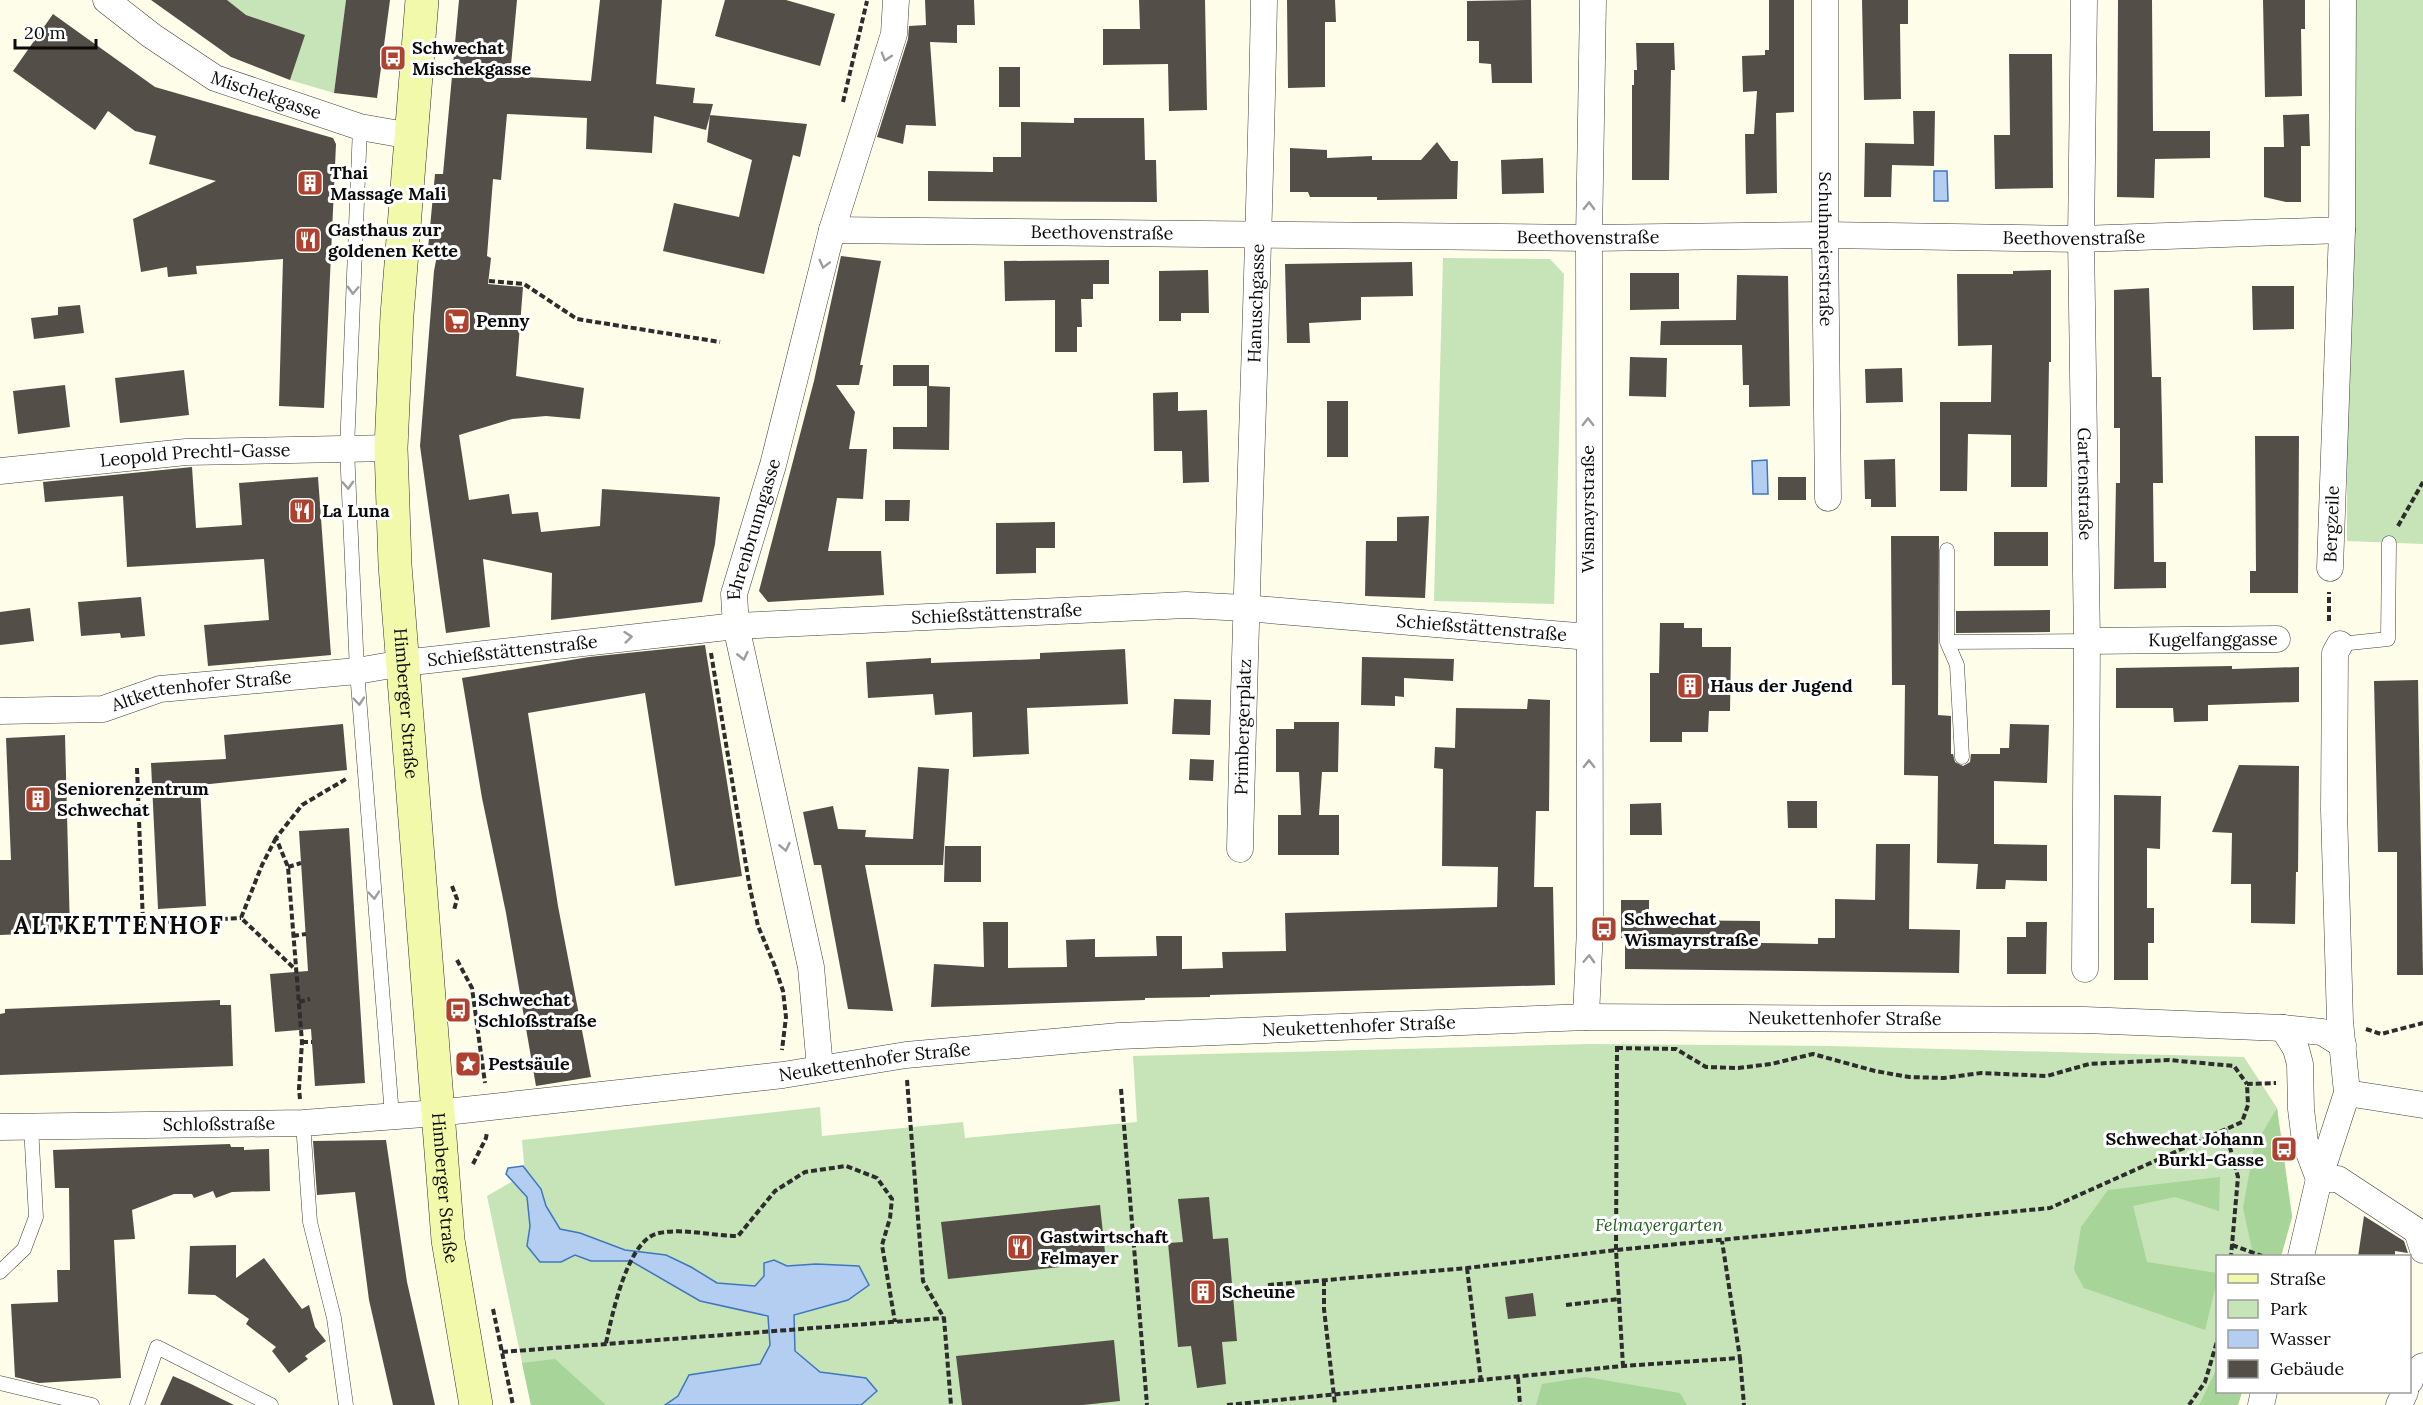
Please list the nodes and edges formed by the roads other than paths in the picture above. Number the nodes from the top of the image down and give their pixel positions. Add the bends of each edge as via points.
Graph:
1 (106, 0) edge
2 (422, 0) edge
3 (896, 0) edge
4 (1264, 0) edge
5 (1593, 0) edge
6 (1825, 0) edge
7 (2084, 0) edge
8 (2343, 0) edge
9 (360, 127) junction
10 (411, 136) junction
11 (832, 230) junction
12 (2342, 230) junction
13 (1260, 235) junction
14 (1825, 236) junction
15 (1589, 238) junction
16 (2081, 239) junction
17 (392, 448) junction
18 (347, 449) junction
19 (0, 471) edge
20 (1828, 498) dead end
21 (2389, 543) road end
22 (1947, 550) dead end
23 (2330, 568) road end
24 (1245, 608) junction
25 (736, 626) junction
26 (1589, 637) junction
27 (2277, 639) dead end
28 (2087, 641) junction
29 (1947, 642) junction
30 (2340, 644) joint
31 (403, 663) junction
32 (357, 671) junction
33 (0, 711) edge
34 (1962, 757) dead end
35 (1240, 849) dead end
36 (2085, 969) dead end
37 (1586, 1017) junction
38 (2283, 1028) junction
39 (2341, 1033) junction
40 (820, 1068) junction
41 (2347, 1093) junction
42 (2423, 1105) edge
43 (437, 1113) junction
44 (392, 1116) junction
45 (303, 1123) junction
46 (31, 1126) junction
47 (0, 1127) edge
48 (2319, 1179) junction
49 (2421, 1237) edge
50 (2301, 1255) edge
51 (0, 1272) edge
52 (2423, 1366) edge
53 (2411, 1376) edge
54 (0, 1383) edge
55 (92, 1405) edge
56 (137, 1405) edge
57 (271, 1405) edge
58 (346, 1405) edge
59 (476, 1405) edge

1 - 9 street, Mischekgasse via 215,78
2 - 10 main road, Himberger Straße
3 -> 11 street, Ehrenbrunngasse via 894,34
4 - 13 street, Hanuschgasse
15 -> 5 street, Wismayrstraße
6 - 14 street, Schuhmeierstraße
7 - 16 street, Gartenstraße
8 - 12 street, Bergzeile
9 - 10 street, Mischekgasse
9 -> 18 lane
10 - 17 main road, Himberger Straße via 399,266
11 - 13 street, Beethovenstraße
11 -> 25 street, Ehrenbrunngasse via 772,465 734,594
12 - 16 street, Beethovenstraße
12 - 23 street, Bergzeile
13 - 15 street, Beethovenstraße
13 - 24 street, Hanuschgasse
14 - 15 street, Beethovenstraße
14 - 16 street, Beethovenstraße
14 - 20 street, Schuhmeierstraße
26 -> 15 street, Wismayrstraße
16 - 28 street, Gartenstraße
17 - 18 street, Leopold Prechtl-Gasse
17 - 31 main road, Himberger Straße
18 - 19 street, Leopold Prechtl-Gasse via 186,452
18 -> 32 lane
21 - 30 lane via 2388,639
22 - 29 lane
24 - 25 street, Schießstättenstraße via 1186,605
24 - 26 street, Schießstättenstraße
24 - 35 street, Primbergerplatz
31 -> 25 street, Schießstättenstraße
25 -> 40 street, Ehrenbrunngasse via 811,967
37 -> 26 street, Wismayrstraße via 1590,928
27 - 28 street, Kugelfanggasse
28 - 29 lane
28 - 36 street, Gartenstraße
29 - 34 lane via 1957,665
30 - 39 street via 2335,653 2334,742
31 - 32 street, Altkettenhofer Straße
31 - 43 main road, Himberger Straße
32 - 33 street, Altkettenhofer Straße via 160,689 103,709
32 -> 44 lane
37 - 38 street, Neukettenhofer Straße via 2085,1020
37 - 40 street, Neukettenhofer Straße via 1119,1036 906,1055
38 - 39 street, Neukettenhofer Straße
38 - 48 street via 2300,1064 2305,1142
39 - 41 street
40 - 43 street, Neukettenhofer Straße
41 - 42 street
41 - 48 street
43 - 44 street, Schloßstraße
43 - 59 main road, Himberger Straße via 448,1240
44 - 45 street, Schloßstraße
45 - 46 street, Schloßstraße
45 - 58 lane via 310,1222 334,1318
46 - 47 street, Schloßstraße
46 - 51 lane via 36,1217 24,1250
48 - 49 street via 2338,1179
48 - 50 street
52 - 53 street
54 - 55 lane
56 - 57 lane via 157,1347

